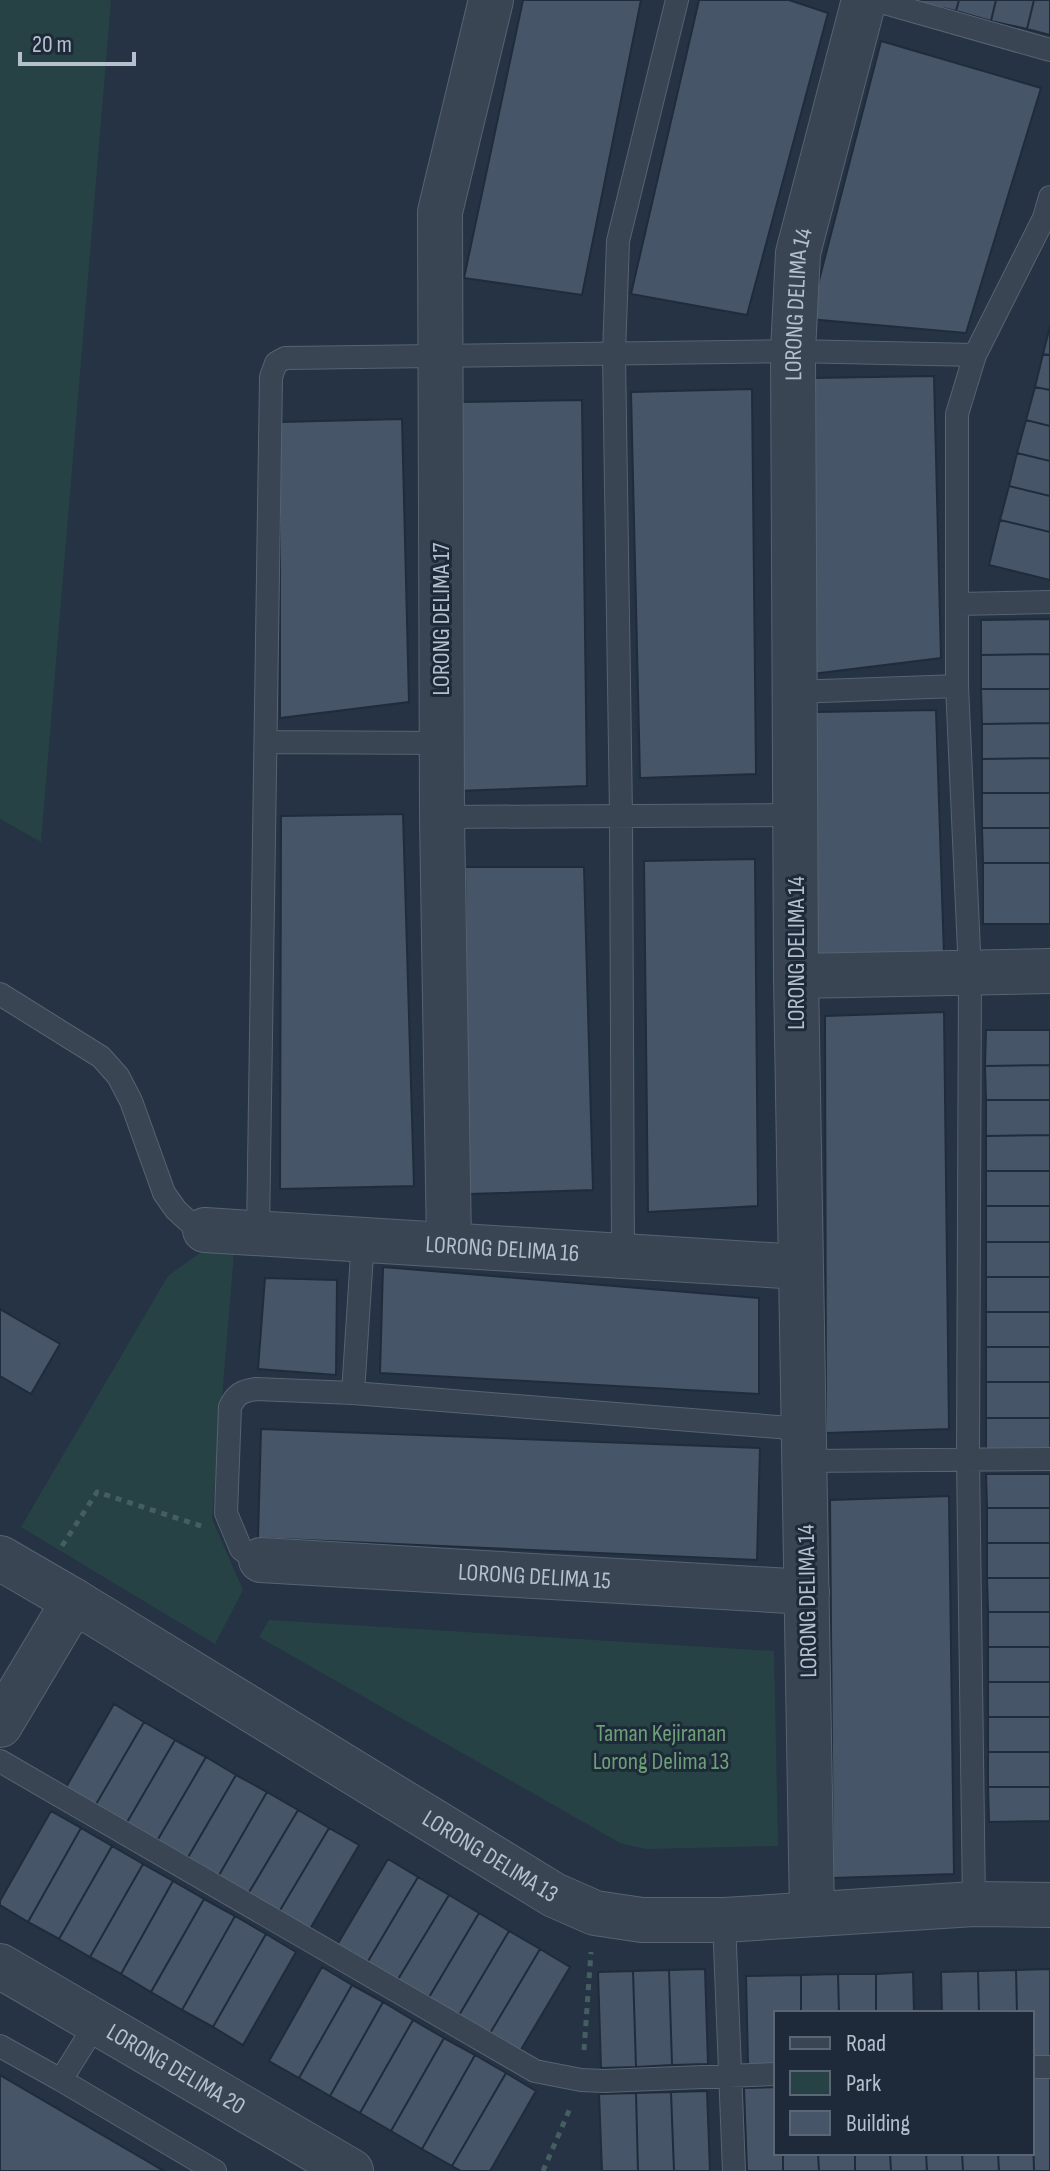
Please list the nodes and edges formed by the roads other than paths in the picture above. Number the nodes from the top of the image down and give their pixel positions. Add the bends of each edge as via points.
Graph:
1 (491, 0) edge
2 (677, 0) edge
3 (864, 0) edge
4 (874, 0) edge
5 (1050, 50) edge
6 (1048, 212) edge
7 (793, 351) junction
8 (614, 354) junction
9 (975, 355) junction
10 (439, 357) junction
11 (1050, 602) edge
12 (959, 604) junction
13 (957, 686) junction
14 (795, 692) junction
15 (266, 742) junction
16 (442, 743) junction
17 (621, 815) junction
18 (796, 815) junction
19 (442, 817) junction
20 (1050, 971) edge
21 (970, 973) junction
22 (796, 976) junction
23 (0, 994) edge
24 (205, 1230) joint
25 (258, 1232) junction
26 (363, 1239) junction
27 (449, 1244) junction
28 (623, 1255) junction
29 (800, 1267) junction
30 (353, 1393) junction
31 (804, 1445) junction
32 (968, 1459) junction
33 (1050, 1459) edge
34 (248, 1549) joint
35 (0, 1558) edge
36 (807, 1592) junction
37 (74, 1601) junction
38 (0, 1725) edge
39 (0, 1761) edge
40 (974, 1904) junction
41 (1050, 1905) edge
42 (812, 1914) junction
43 (724, 1920) junction
44 (0, 1966) edge
45 (97, 2022) junction
46 (0, 2046) edge
47 (774, 2074) edge
48 (730, 2075) junction
49 (61, 2080) junction
50 (215, 2171) edge
51 (351, 2171) edge
52 (734, 2171) edge

1 - 10 street, LORONG DELIMA 17 via 440,212
2 - 8 lane via 618,241
3 - 7 street, LORONG DELIMA 14 via 798,253
4 - 5 lane
6 - 9 lane
7 - 8 lane
7 - 9 lane
7 - 14 street, LORONG DELIMA 14
8 - 10 lane
8 - 17 lane
9 - 12 lane via 957,414
10 - 15 lane via 285,358 276,363 271,377
10 - 16 street, LORONG DELIMA 17
11 - 12 lane
12 - 13 lane
13 - 14 lane
13 - 21 lane
14 - 18 street, LORONG DELIMA 14
15 - 16 lane
15 - 25 lane
16 - 19 street, LORONG DELIMA 17
17 - 18 lane
17 - 19 lane
17 - 28 lane
18 - 22 street, LORONG DELIMA 14
19 - 27 street, LORONG DELIMA 17
20 - 21 street
21 - 22 street
21 - 32 lane
22 - 29 street, LORONG DELIMA 14
23 - 24 lane via 101,1057 118,1076 164,1193 188,1221
24 - 25 street, LORONG DELIMA 16
25 - 26 street, LORONG DELIMA 16
26 - 27 street, LORONG DELIMA 16
26 - 30 lane
27 - 28 street, LORONG DELIMA 16
28 - 29 street, LORONG DELIMA 16
29 - 31 street, LORONG DELIMA 14
30 - 31 lane
30 - 34 lane via 256,1389 236,1396 230,1407 226,1513
31 - 32 lane
31 - 36 street, LORONG DELIMA 14
32 - 33 lane
32 - 40 lane
34 - 36 street, LORONG DELIMA 15
35 - 37 street, LORONG DELIMA 13
36 - 42 street, LORONG DELIMA 14
37 - 38 street
37 - 43 street, LORONG DELIMA 13 via 554,1895 595,1913 642,1920
39 - 48 lane via 535,2071 604,2081
40 - 41 street, LORONG DELIMA 13
40 - 42 street, LORONG DELIMA 13
42 - 43 street, LORONG DELIMA 13
43 - 48 lane
44 - 45 street, LORONG DELIMA 20
45 - 49 lane
45 - 51 street, LORONG DELIMA 20
46 - 49 lane
47 - 48 lane
48 - 52 lane
49 - 50 lane

